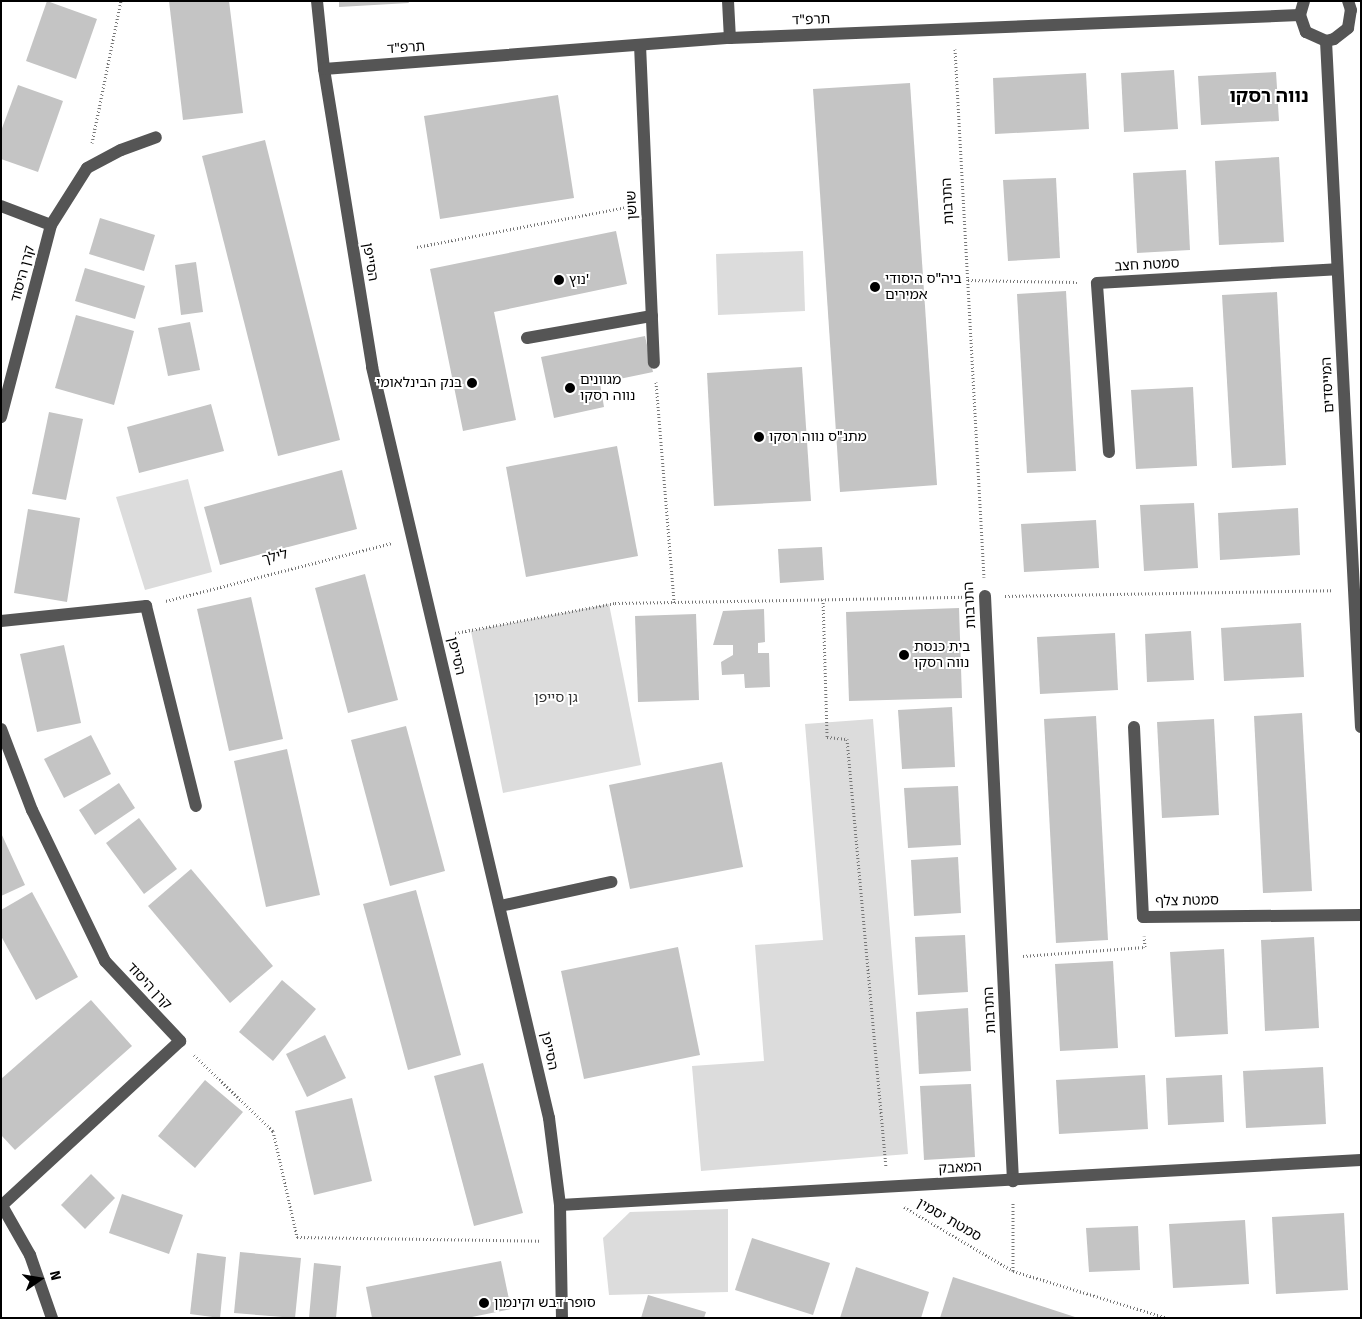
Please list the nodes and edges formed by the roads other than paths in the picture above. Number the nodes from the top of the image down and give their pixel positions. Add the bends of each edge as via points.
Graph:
1 (317, 1) edge
2 (728, 1) edge
3 (1304, 1) edge
4 (1353, 7) edge
5 (1300, 15) junction
6 (730, 38) junction
7 (1326, 41) junction
8 (640, 45) junction
9 (324, 69) junction
10 (156, 137) dead end
11 (1, 206) edge
12 (52, 225) junction
13 (1337, 269) junction
14 (652, 316) junction
15 (527, 338) dead end
16 (654, 364) road end
17 (1, 417) edge
18 (1108, 452) dead end
19 (1355, 487) edge
20 (985, 596) road end
21 (1, 621) edge
22 (1361, 719) edge
23 (1134, 727) dead end
24 (1, 729) edge
25 (196, 806) dead end
26 (611, 882) dead end
27 (500, 906) junction
28 (1361, 915) edge
29 (1361, 1160) edge
30 (1013, 1181) junction
31 (2, 1204) edge
32 (560, 1205) junction
33 (52, 1318) edge
34 (562, 1318) edge

1 - 9 street, הסייפן
2 - 6 street
3 - 5 street
4 - 7 street via 1348,28
5 - 6 street, תרפ"ד
5 - 7 street via 1306,32
6 - 8 street, תרפ"ד
7 - 13 street, המייסדים
8 - 9 street, תרפ"ד
8 - 14 street, שושן
9 - 27 street, הסייפן via 372,367
10 - 12 street, קרן היסוד via 87,168
11 - 12 street
12 - 17 street, קרן היסוד
13 - 18 street, סמטת חצב via 1097,283
13 - 19 street, המייסדים
14 - 15 street
14 - 16 street, שושן
19 - 22 street, המייסדים
20 - 30 street, התרבות
21 - 25 street via 146,606
23 - 28 street, סמטת צלף via 1143,917
24 - 31 street, קרן היסוד via 32,810 105,961 180,1041
26 - 27 street
27 - 32 street, הסייפן via 548,1118
29 - 30 street, המאבק
30 - 32 street, המאבק
31 - 33 street via 30,1255
32 - 34 street, הסייפן

